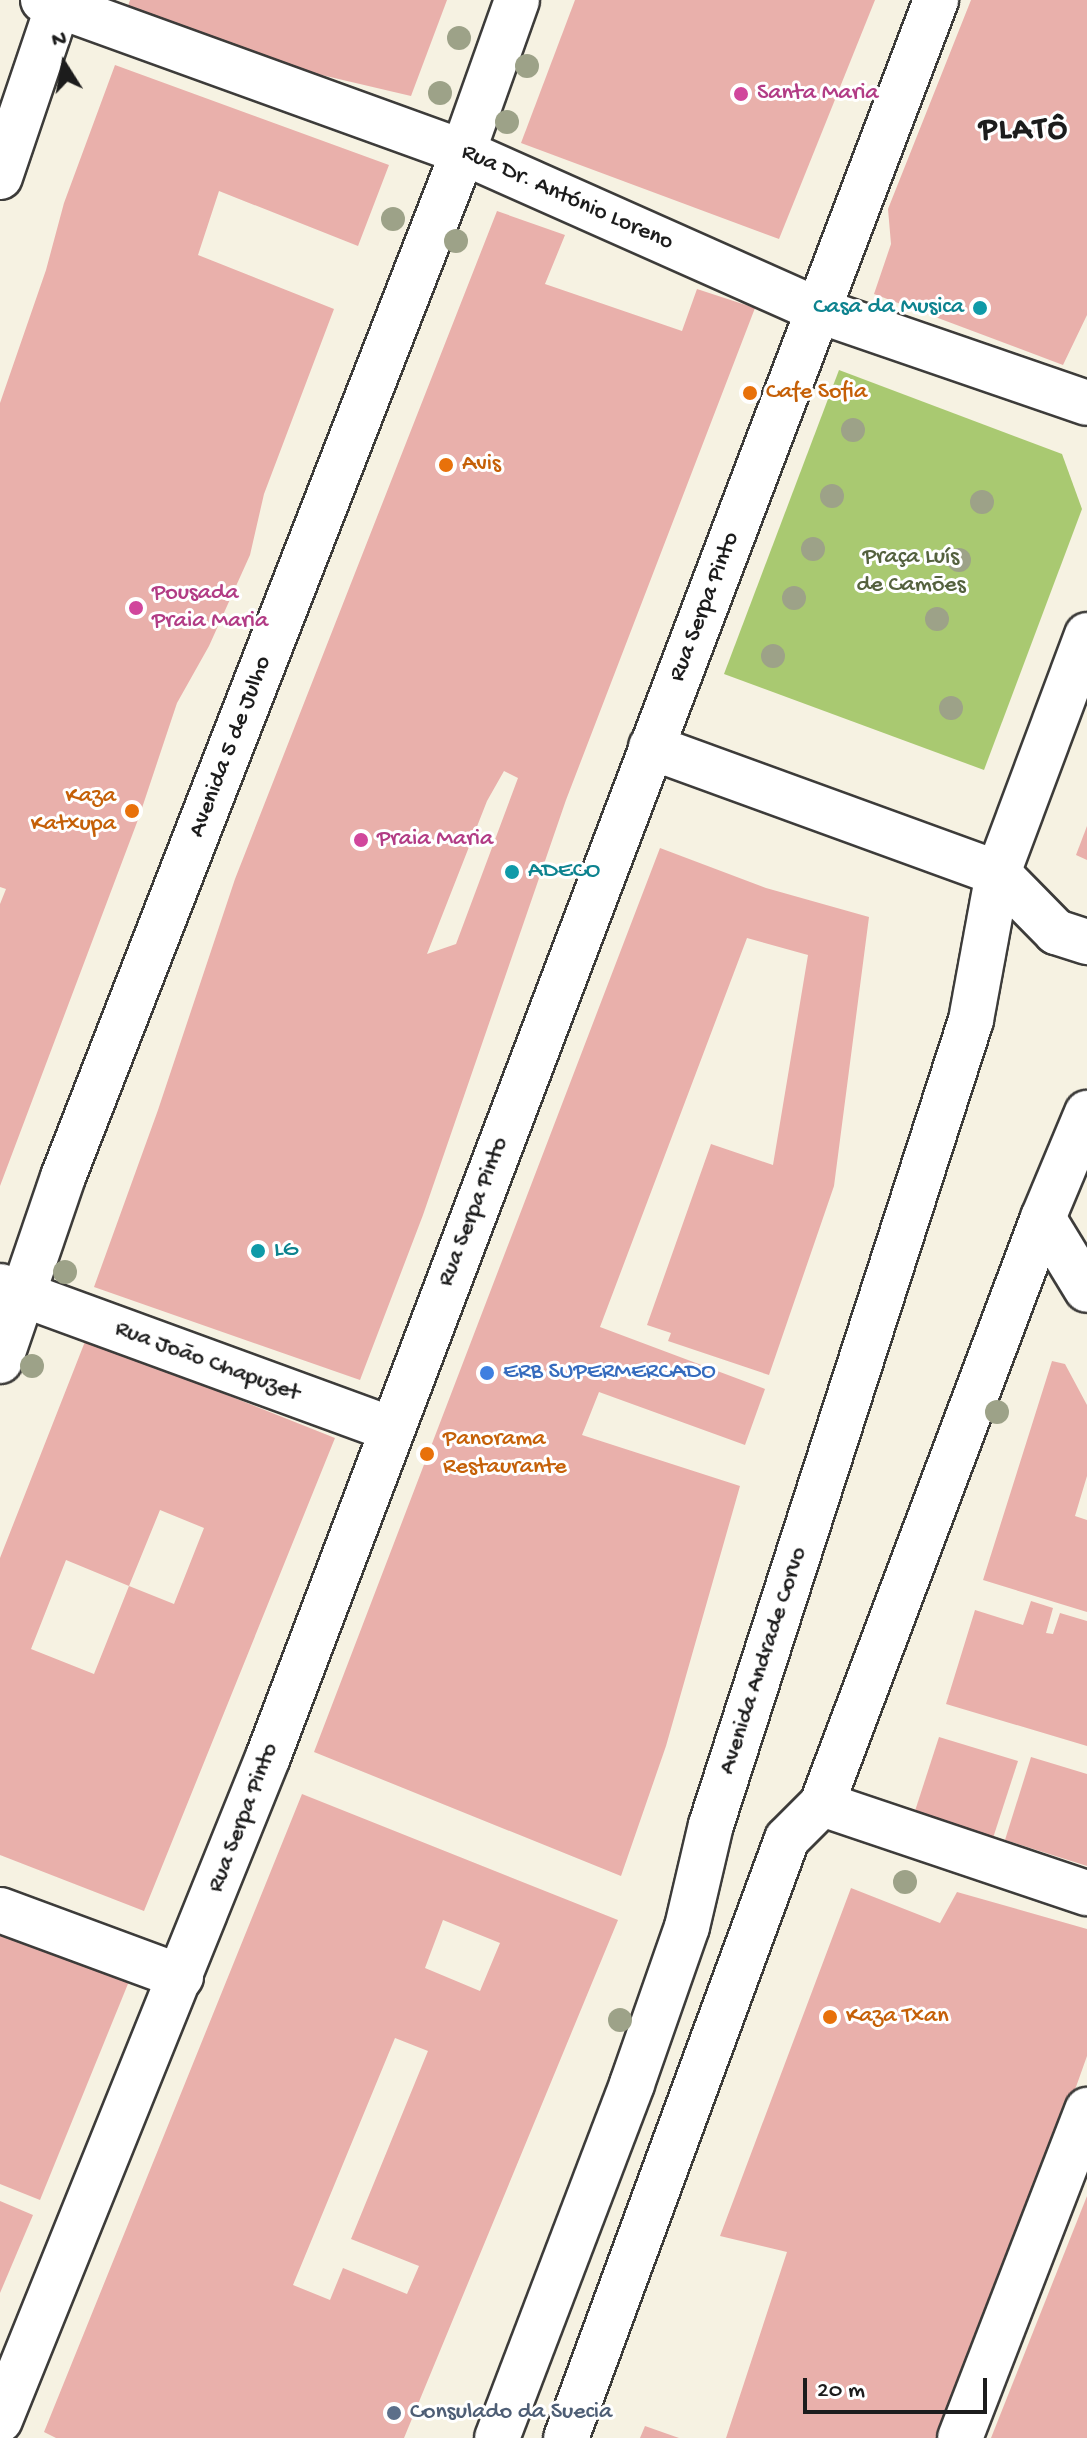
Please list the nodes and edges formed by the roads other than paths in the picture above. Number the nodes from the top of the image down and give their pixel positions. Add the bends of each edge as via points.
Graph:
1 (517, 0) edge
2 (936, 0) edge
3 (54, 2) edge
4 (463, 152) junction
5 (0, 177) edge
6 (820, 311) junction
7 (1087, 403) edge
8 (1087, 635) edge
9 (651, 747) junction
10 (998, 873) junction
11 (1087, 942) edge
12 (1087, 1113) edge
13 (1043, 1218) junction
14 (1087, 1290) edge
15 (12, 1291) edge
16 (0, 1361) edge
17 (391, 1429) junction
18 (822, 1804) junction
19 (1087, 1893) edge
20 (0, 1910) edge
21 (181, 1977) junction
22 (1087, 2110) edge
23 (0, 2420) edge
24 (497, 2438) edge
25 (566, 2438) edge
26 (960, 2438) edge

1 - 4 street, Avenida 5 de Julho
2 - 6 street, Rua Serpa Pinto
3 - 4 street, Rua Dr. António Loreno
3 - 5 street
4 - 6 street, Rua Dr. António Loreno
4 - 15 street, Avenida 5 de Julho via 63,1177
6 - 7 street, Rua Dr. António Loreno
6 - 9 street, Rua Serpa Pinto
8 - 10 street, Avenida Andrade Corvo
9 - 10 street
9 - 17 street, Rua Serpa Pinto
10 - 11 street via 1056,932
10 - 24 street, Avenida Andrade Corvo via 971,1020 711,1825 687,1927
12 - 13 street
13 - 14 street
13 - 18 street
15 - 16 street, Avenida 5 de Julho
15 - 17 street, Rua João Chapuzet
17 - 21 street, Rua Serpa Pinto
18 - 19 street
18 - 25 street via 787,1839
20 - 21 street
21 - 23 street, Rua Serpa Pinto
22 - 26 street

